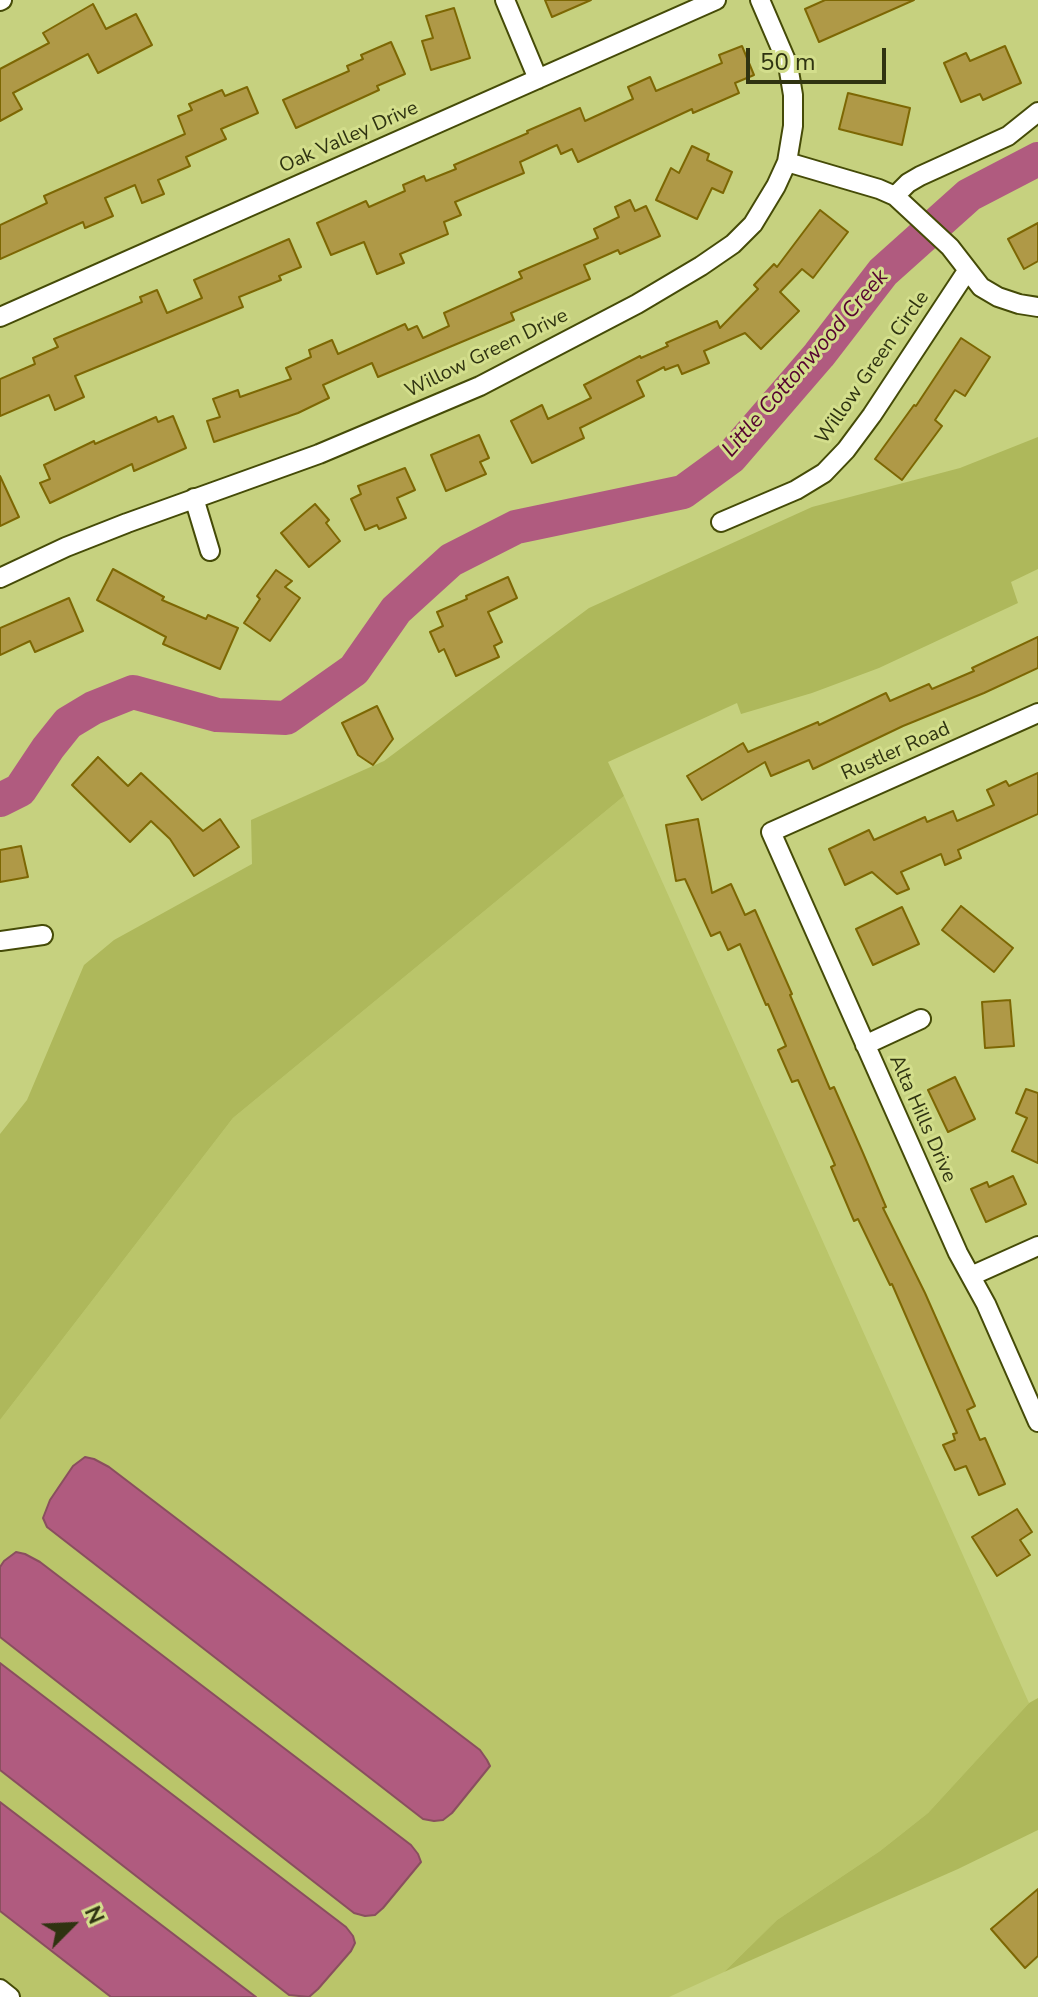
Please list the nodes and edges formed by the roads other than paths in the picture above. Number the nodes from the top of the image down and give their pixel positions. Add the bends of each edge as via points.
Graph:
1 (505, 0) edge
2 (716, 0) edge
3 (760, 0) edge
4 (538, 79) junction
5 (1038, 112) edge
6 (787, 162) junction
7 (901, 202) junction
8 (967, 271) junction
9 (1038, 307) edge
10 (0, 317) edge
11 (194, 498) junction
12 (721, 522) dead end
13 (210, 551) dead end
14 (0, 578) edge
15 (1038, 713) edge
16 (771, 832) joint
17 (43, 935) dead end
18 (0, 941) edge
19 (921, 1019) dead end
20 (865, 1045) junction
21 (1038, 1246) edge
22 (971, 1276) junction
23 (1038, 1422) edge
24 (0, 1989) edge
25 (10, 1997) edge

1 - 4 street
2 - 4 street, Oak Valley Drive
3 - 6 street, Willow Green Drive via 788,65 793,126
4 - 10 street, Oak Valley Drive
5 - 7 street via 1008,136 908,183
6 - 7 street via 879,189
6 - 11 street, Willow Green Drive via 767,204 733,244 637,304 480,386 319,454
7 - 8 street via 950,247
8 - 9 street via 998,297
8 - 12 street, Willow Green Circle via 872,415 824,473
11 - 13 street
11 - 14 street, Willow Green Drive
15 - 16 street, Rustler Road
16 - 20 street, Alta Hills Drive
17 - 18 street
19 - 20 street
20 - 22 street, Alta Hills Drive
21 - 22 street
22 - 23 street, Alta Hills Drive
24 - 25 street

